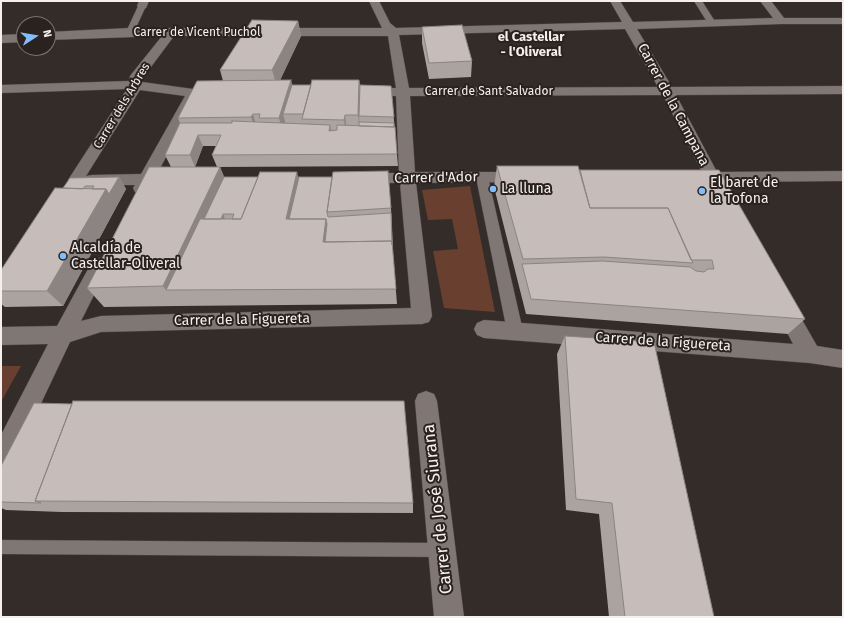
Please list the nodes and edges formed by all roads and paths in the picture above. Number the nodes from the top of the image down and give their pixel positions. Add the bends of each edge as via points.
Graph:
1 (374, 1) edge
2 (615, 1) edge
3 (698, 1) edge
4 (765, 1) edge
5 (143, 4) edge
6 (781, 21) junction
7 (843, 21) edge
8 (712, 23) junction
9 (629, 25) junction
10 (130, 32) junction
11 (393, 32) junction
12 (170, 33) junction
13 (56, 36) edge
14 (16, 38) edge
15 (1, 39) edge
16 (136, 85) junction
17 (1, 89) edge
18 (843, 90) edge
19 (232, 92) edge
20 (348, 92) edge
21 (402, 92) junction
22 (668, 92) junction
23 (193, 93) junction
24 (843, 176) edge
25 (482, 177) junction
26 (538, 177) edge
27 (680, 177) edge
28 (712, 177) junction
29 (344, 178) edge
30 (408, 178) junction
31 (146, 179) junction
32 (185, 179) edge
33 (135, 199) edge
34 (727, 204) edge
35 (106, 253) edge
36 (776, 293) edge
37 (484, 328) dead end
38 (515, 331) junction
39 (63, 334) junction
40 (1, 336) edge
41 (810, 354) junction
42 (843, 359) edge
43 (426, 401) dead end
44 (1, 460) edge
45 (1, 547) edge
46 (442, 550) junction
47 (449, 617) edge

1 - 11 street via 385,25
2 - 9 street, Carrer de la Campana
3 - 8 street
4 - 6 street
5 - 10 street
6 - 7 street, Carrer de Vicent Puchol
6 - 8 street, Carrer de Vicent Puchol
8 - 9 street, Carrer de Vicent Puchol
9 - 11 street, Carrer de Vicent Puchol
9 - 22 street, Carrer de la Campana
10 - 12 street, Carrer de Vicent Puchol
10 - 13 street, Carrer de Vicent Puchol
11 - 12 street, Carrer de Vicent Puchol
11 - 21 street
12 - 16 street, Carrer dels Arbres via 135,79
14 - 15 street
16 - 17 street
16 - 23 street
16 - 31 street, Carrer dels Arbres via 76,180
18 - 22 street, Carrer de Sant Salvador
19 - 23 street
20 - 21 street, Carrer de Sant Salvador
21 - 22 street, Carrer de Sant Salvador
21 - 30 street
22 - 28 street, Carrer de la Campana
23 - 31 street
24 - 28 street
25 - 26 street, Carrer d'Ador
25 - 30 street, Carrer d'Ador
25 - 38 street
27 - 28 street
28 - 34 street, Carrer de la Campana
29 - 30 street, Carrer d'Ador
30 - 39 street, Carrer de la Figuereta via 422,316 101,324
31 - 32 street
31 - 33 street
35 - 39 street
36 - 41 street
37 - 38 street, Carrer de la Figuereta
38 - 41 street, Carrer de la Figuereta
39 - 40 street, Carrer de la Figuereta
39 - 44 street via 34,410
41 - 42 street, Carrer de la Figuereta
43 - 46 street, Carrer de José Siurana
45 - 46 lane
46 - 47 street, Carrer de José Siurana

